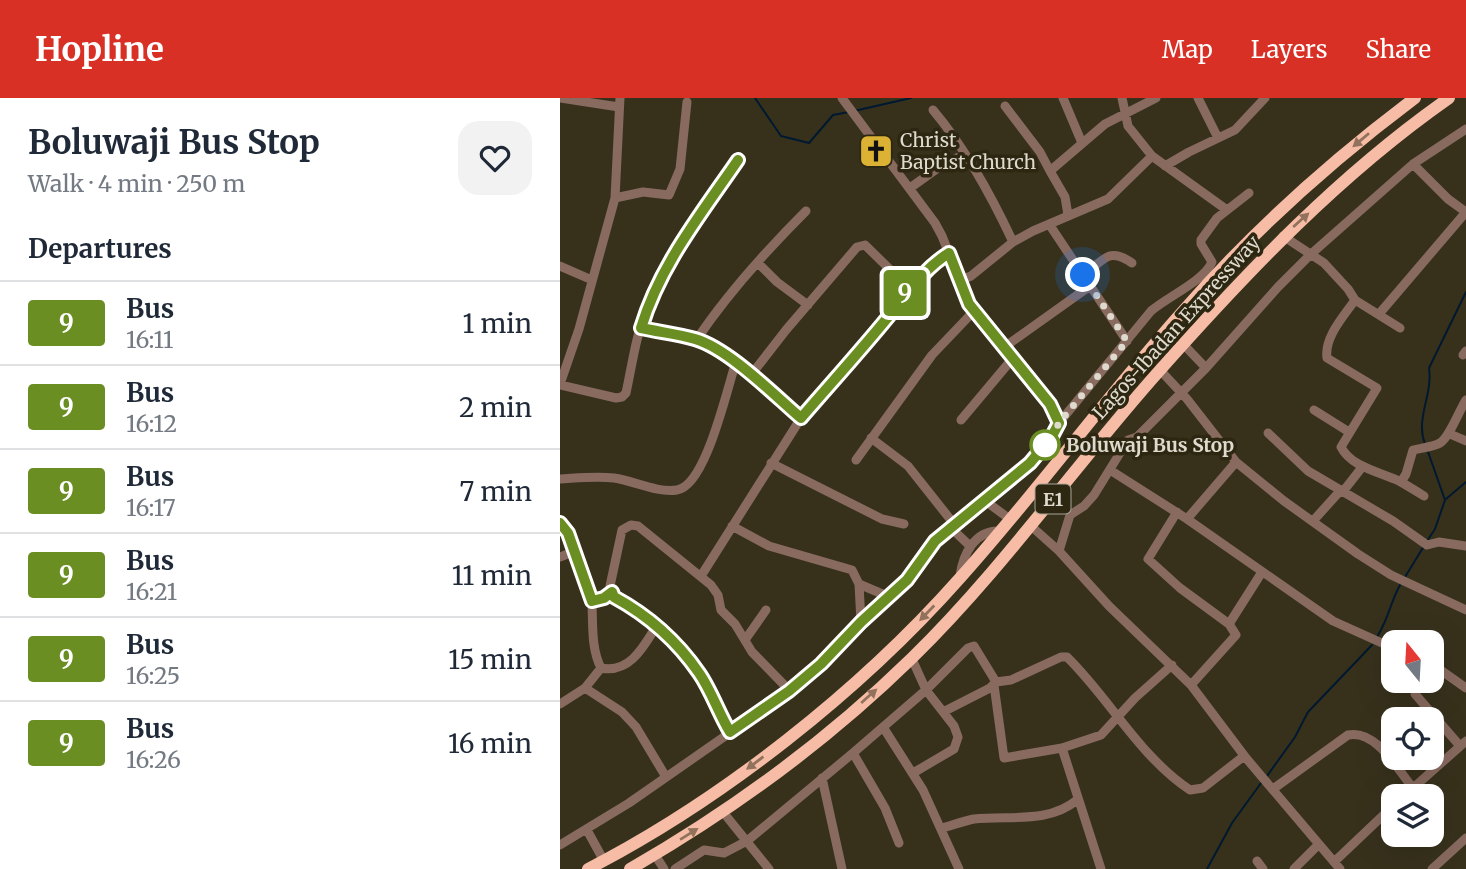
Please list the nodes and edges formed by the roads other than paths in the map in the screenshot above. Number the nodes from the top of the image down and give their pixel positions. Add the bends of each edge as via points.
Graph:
1 (560, 98) edge
2 (842, 98) edge
3 (1063, 98) edge
4 (1122, 98) edge
5 (1156, 98) edge
6 (1198, 98) edge
7 (1265, 98) edge
8 (1415, 98) edge
9 (1449, 98) edge
10 (620, 102) edge
11 (687, 102) dead end
12 (1005, 106) dead end
13 (933, 110) dead end
14 (1126, 114) junction
15 (1466, 129) edge
16 (1218, 138) junction
17 (1082, 143) junction
18 (965, 154) junction
19 (1152, 156) junction
20 (738, 160) dead end
21 (1413, 164) junction
22 (1165, 166) junction
23 (1050, 171) junction
24 (910, 188) junction
25 (1249, 193) dead end
26 (615, 198) junction
27 (1227, 210) junction
28 (806, 211) dead end
29 (1466, 212) edge
30 (1068, 215) junction
31 (1049, 224) junction
32 (1283, 236) junction
33 (1013, 242) junction
34 (949, 253) junction
35 (1311, 254) junction
36 (758, 263) junction
37 (1132, 263) dead end
38 (560, 267) edge
39 (1083, 275) junction
40 (592, 280) junction
41 (959, 281) junction
42 (1090, 286) junction
43 (909, 288) junction
44 (1355, 300) junction
45 (808, 305) junction
46 (974, 311) junction
47 (1379, 314) junction
48 (641, 328) junction
49 (1400, 328) dead end
50 (697, 339) junction
51 (1127, 341) junction
52 (1184, 345) junction
53 (1003, 348) junction
54 (1013, 358) junction
55 (736, 362) junction
56 (1206, 368) junction
57 (1160, 370) junction
58 (751, 375) junction
59 (560, 384) edge
60 (1181, 394) junction
61 (1466, 400) edge
62 (1314, 410) dead end
63 (801, 418) junction
64 (961, 420) dead end
65 (1059, 423) junction
66 (1349, 432) junction
67 (1268, 433) dead end
68 (1450, 434) junction
69 (872, 438) junction
70 (1466, 442) edge
71 (856, 460) dead end
72 (1236, 462) junction
73 (771, 463) junction
74 (1363, 466) junction
75 (1110, 470) junction
76 (560, 479) edge
77 (1401, 482) junction
78 (1340, 491) junction
79 (1424, 496) dead end
80 (984, 500) junction
81 (1177, 512) junction
82 (1187, 519) junction
83 (1011, 520) junction
84 (1313, 521) junction
85 (560, 523) edge
86 (904, 524) dead end
87 (732, 526) junction
88 (952, 526) junction
89 (1031, 526) junction
90 (1001, 531) junction
91 (1466, 545) edge
92 (970, 546) junction
93 (575, 551) junction
94 (1059, 551) junction
95 (560, 557) edge
96 (1262, 572) junction
97 (701, 576) junction
98 (960, 579) junction
99 (859, 584) junction
100 (612, 592) junction
101 (887, 596) junction
102 (592, 601) junction
103 (766, 610) dead end
104 (1466, 610) edge
105 (861, 622) junction
106 (1229, 624) junction
107 (657, 625) junction
108 (745, 640) junction
109 (1381, 643) edge
110 (912, 659) junction
111 (1172, 665) junction
112 (601, 668) junction
113 (1444, 672) edge
114 (995, 683) junction
115 (1191, 685) junction
116 (585, 688) junction
117 (1466, 688) edge
118 (926, 690) junction
119 (789, 691) junction
120 (1415, 694) dead end
121 (560, 704) edge
122 (943, 712) junction
123 (1119, 716) junction
124 (883, 727) junction
125 (730, 732) junction
126 (1463, 744) edge
127 (1062, 748) junction
128 (853, 753) junction
129 (1244, 756) junction
130 (913, 773) junction
131 (666, 777) junction
132 (822, 778) junction
133 (1410, 784) edge
134 (1418, 784) edge
135 (1273, 789) junction
136 (1077, 800) junction
137 (723, 811) junction
138 (1381, 819) edge
139 (942, 828) junction
140 (587, 830) junction
141 (1466, 838) edge
142 (747, 841) junction
143 (899, 843) dead end
144 (560, 845) edge
145 (1318, 845) junction
146 (655, 855) junction
147 (604, 861) junction
148 (1337, 865) edge
149 (955, 868) edge
150 (588, 869) edge
151 (630, 869) edge
152 (664, 869) edge
153 (674, 869) edge
154 (769, 869) edge
155 (841, 869) edge
156 (1101, 869) edge
157 (1294, 869) edge
158 (1432, 869) edge

1 - 10 street
2 - 24 street
3 - 17 street
4 - 14 street
5 - 14 street
6 - 16 street
7 - 16 street via 1243,124
8 -> 83 highway, Lagos-Ibadan Expressway / E1 via 1321,173 1247,243 1184,310
32 -> 9 highway, Lagos-Ibadan Expressway / E1 via 1388,143
10 - 26 street
11 - 26 street via 680,169 669,195 643,192
12 - 23 street
13 - 18 street
14 - 17 street
14 - 19 street via 1128,125
15 - 21 street
16 - 22 street
17 - 23 street
18 - 24 street
18 - 33 street
19 - 22 street
19 - 30 street via 1108,199
20 - 48 street via 664,271
21 - 29 street
21 - 35 street
22 - 27 street
23 - 30 street via 1065,197
24 - 34 street
25 - 27 street
26 - 40 street
27 - 51 street via 1201,240 1212,262 1206,273 1151,311
28 - 36 street
29 - 47 street
30 - 31 street
31 - 33 street
31 - 39 street
32 - 35 street
32 - 52 highway, Lagos-Ibadan Expressway / E1
33 - 41 street
34 - 41 street
34 - 43 street
35 - 44 street
35 - 56 street
36 - 45 street
36 - 50 street
37 - 39 street via 1120,255 1109,256
38 - 40 street
39 - 42 street
40 - 59 street
41 - 46 street
42 - 51 street
42 - 53 street
43 - 45 street via 862,245
43 - 63 street
44 - 47 street
44 - 66 street via 1326,350 1327,358 1377,388
45 - 58 street
46 - 53 street
46 - 69 street via 932,355
47 - 49 street
48 - 50 street
48 - 59 street via 622,397
50 - 55 street
51 - 65 street
52 - 56 street
52 - 57 highway, Lagos-Ibadan Expressway / E1
53 - 54 street
54 - 64 street
54 - 65 street via 1050,404
55 - 58 street
55 - 76 street via 699,470 686,487 660,490 612,478
56 - 60 street
57 - 60 street
57 - 89 highway, Lagos-Ibadan Expressway / E1
58 - 63 street
60 - 72 street
60 - 75 street via 1137,437 1128,440
61 - 68 street
62 - 66 street
63 - 73 street
65 - 80 street via 1030,463
66 - 74 street via 1341,447
67 - 78 street via 1308,471
68 - 70 street
68 - 77 street via 1442,442 1413,450
69 - 71 street
69 - 88 street via 908,466
72 - 82 street
72 - 84 street
73 - 86 street via 882,519
73 - 87 street
74 - 77 street
74 - 78 street
75 - 81 street
75 - 94 street via 1094,495 1070,515
77 - 79 street
78 - 84 street
78 - 91 street via 1427,545
80 - 83 street
80 - 88 street
81 - 82 street
81 - 106 street via 1148,559
82 - 96 street
83 - 90 highway, Lagos-Ibadan Expressway / E1
84 - 104 street via 1396,577
85 - 93 street
87 - 97 street
87 - 99 street via 769,546 852,570
88 - 92 street
88 - 101 street via 907,580
89 - 94 street
89 - 110 highway, Lagos-Ibadan Expressway / E1
90 - 92 street via 984,534
90 - 98 highway, Lagos-Ibadan Expressway / E1
92 - 98 street
93 - 95 street
93 - 102 street
94 - 111 street
96 - 106 street
96 - 109 street via 1333,621
97 - 100 street via 652,535 631,525 622,530
97 - 108 street
98 -> 147 highway, Lagos-Ibadan Expressway / E1 via 821,712 720,790
99 - 101 street
99 - 105 street
100 - 102 street
100 - 107 street
101 - 105 street
102 - 112 street via 595,650
103 - 108 street
105 - 119 street
106 - 115 street via 1235,631 1233,640
107 - 112 street via 631,662
107 - 125 street via 700,674
108 - 119 street
110 - 118 street
137 -> 110 highway, Lagos-Ibadan Expressway / E1 via 799,756
111 - 115 street
111 - 123 street
112 - 116 street
113 - 117 street
114 - 118 street via 974,646
114 - 122 street
114 - 123 street via 1067,657
114 - 127 street via 1004,758
115 - 129 street
116 - 121 street
116 - 131 street via 636,727
118 - 122 street
118 - 124 street
119 - 125 street
120 - 126 street
122 - 130 street via 957,732 954,749
123 - 127 street via 1101,734
123 - 129 street via 1152,760 1189,790 1203,788
124 - 128 street
124 - 130 street
125 - 131 street
126 - 134 street
127 - 136 street
128 - 132 street
128 - 143 street
129 - 135 street
130 - 139 street
131 - 140 street
132 - 142 street
132 - 155 street
133 - 135 street via 1373,739 1357,733
135 - 145 street
136 - 139 street via 1051,813 971,820
136 - 156 street
137 - 142 street
146 -> 137 highway, Lagos-Ibadan Expressway / E1
138 - 148 street
139 - 149 street
140 - 144 street
140 - 147 street
141 - 158 street
142 - 153 street via 724,853 704,850
142 - 154 street
145 - 148 street
145 - 157 street
146 - 151 highway, Lagos-Ibadan Expressway / E1
146 - 152 street
147 - 150 highway, Lagos-Ibadan Expressway / E1

